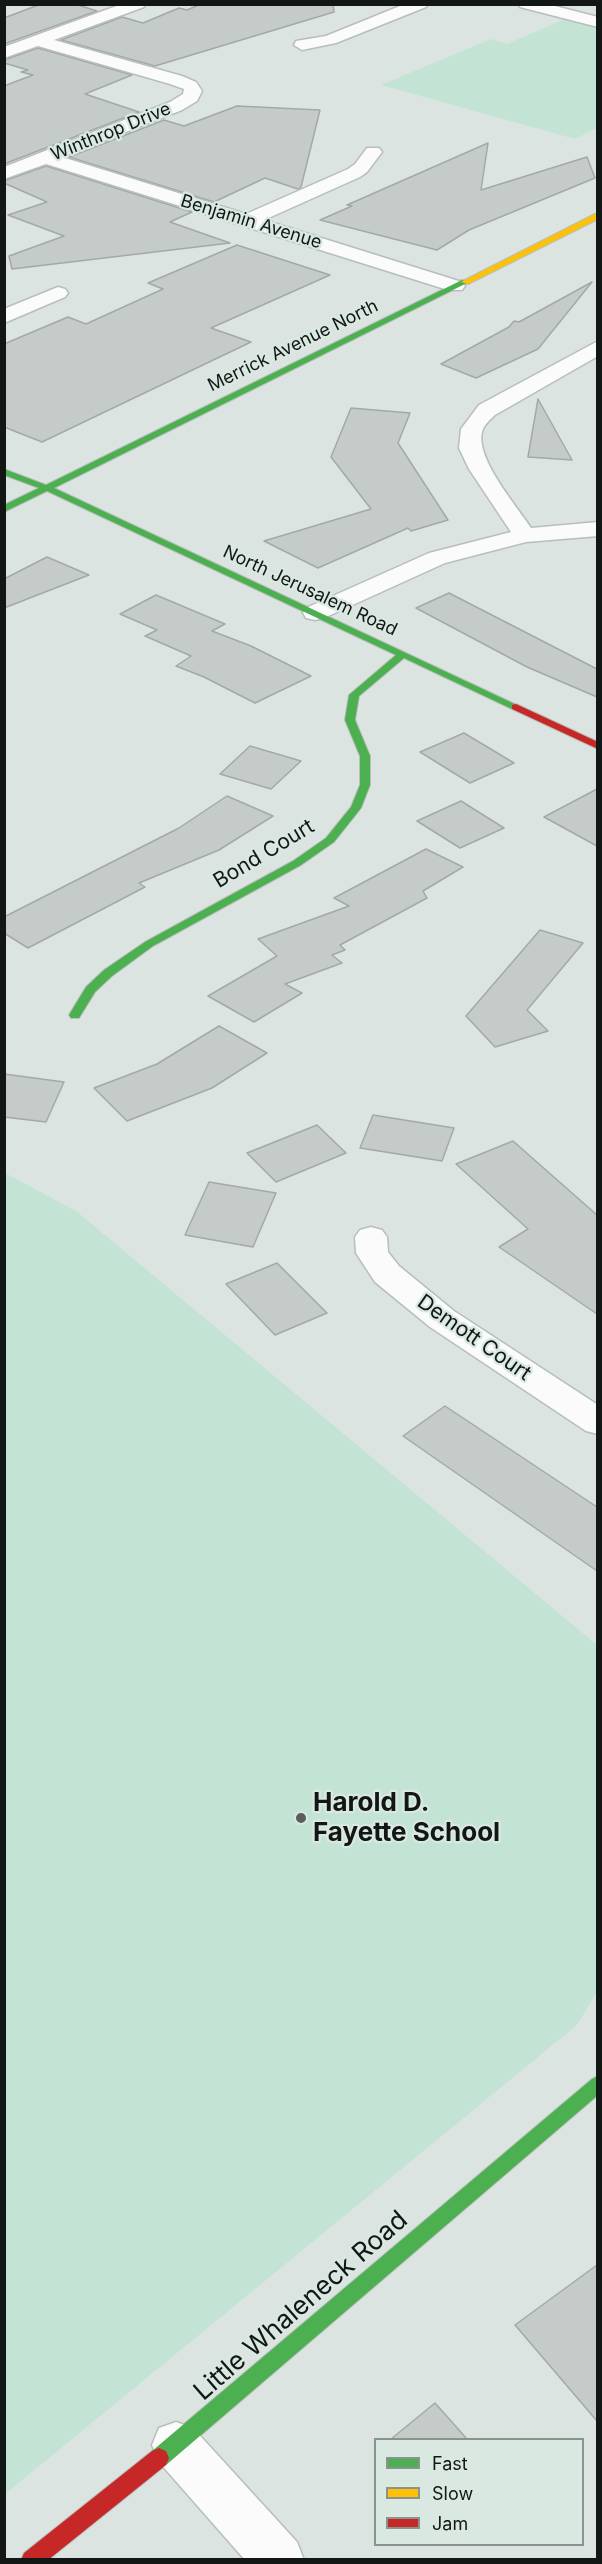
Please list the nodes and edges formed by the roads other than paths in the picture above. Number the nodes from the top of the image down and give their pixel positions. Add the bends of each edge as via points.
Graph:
1 (138, 4) edge
2 (420, 4) edge
3 (526, 4) edge
4 (597, 22) edge
5 (38, 41) junction
6 (302, 45) dead end
7 (4, 53) edge
8 (373, 152) dead end
9 (46, 158) junction
10 (4, 174) edge
11 (597, 216) edge
12 (248, 221) junction
13 (455, 286) junction
14 (58, 293) dead end
15 (4, 317) edge
16 (597, 347) edge
17 (4, 472) edge
18 (47, 488) junction
19 (4, 509) edge
20 (597, 529) edge
21 (525, 535) junction
22 (315, 613) junction
23 (402, 655) junction
24 (597, 746) edge
25 (75, 1015) dead end
26 (371, 1238) dead end
27 (597, 1422) edge
28 (597, 2085) edge
29 (176, 2445) junction
30 (31, 2559) edge
31 (279, 2559) edge

1 - 5 street
2 - 6 street via 330,40
3 - 4 street
5 - 7 street
5 - 9 street, Winthrop Drive via 176,80 193,91 176,106
8 - 12 street via 354,173
9 - 10 street, Winthrop Drive
9 - 12 street, Benjamin Avenue
11 - 13 main road, Merrick Avenue North
12 - 13 street, Benjamin Avenue
13 - 18 main road, Merrick Avenue North
14 - 15 street
16 - 21 street via 487,410 472,429 470,448 480,469
17 - 18 main road, North Jerusalem Road
18 - 19 main road, Merrick Avenue North
18 - 22 main road, North Jerusalem Road
20 - 21 street
21 - 22 street via 437,558
22 - 23 main road, North Jerusalem Road
23 - 24 main road, North Jerusalem Road
23 - 25 main road, Bond Court via 354,695 350,720 365,756 365,785 356,808 330,840 297,863 149,944 90,990
26 - 27 street, Demott Court via 372,1253 387,1274 442,1319
28 - 29 main road, Little Whaleneck Road
29 - 30 main road, Little Whaleneck Road
29 - 31 street

